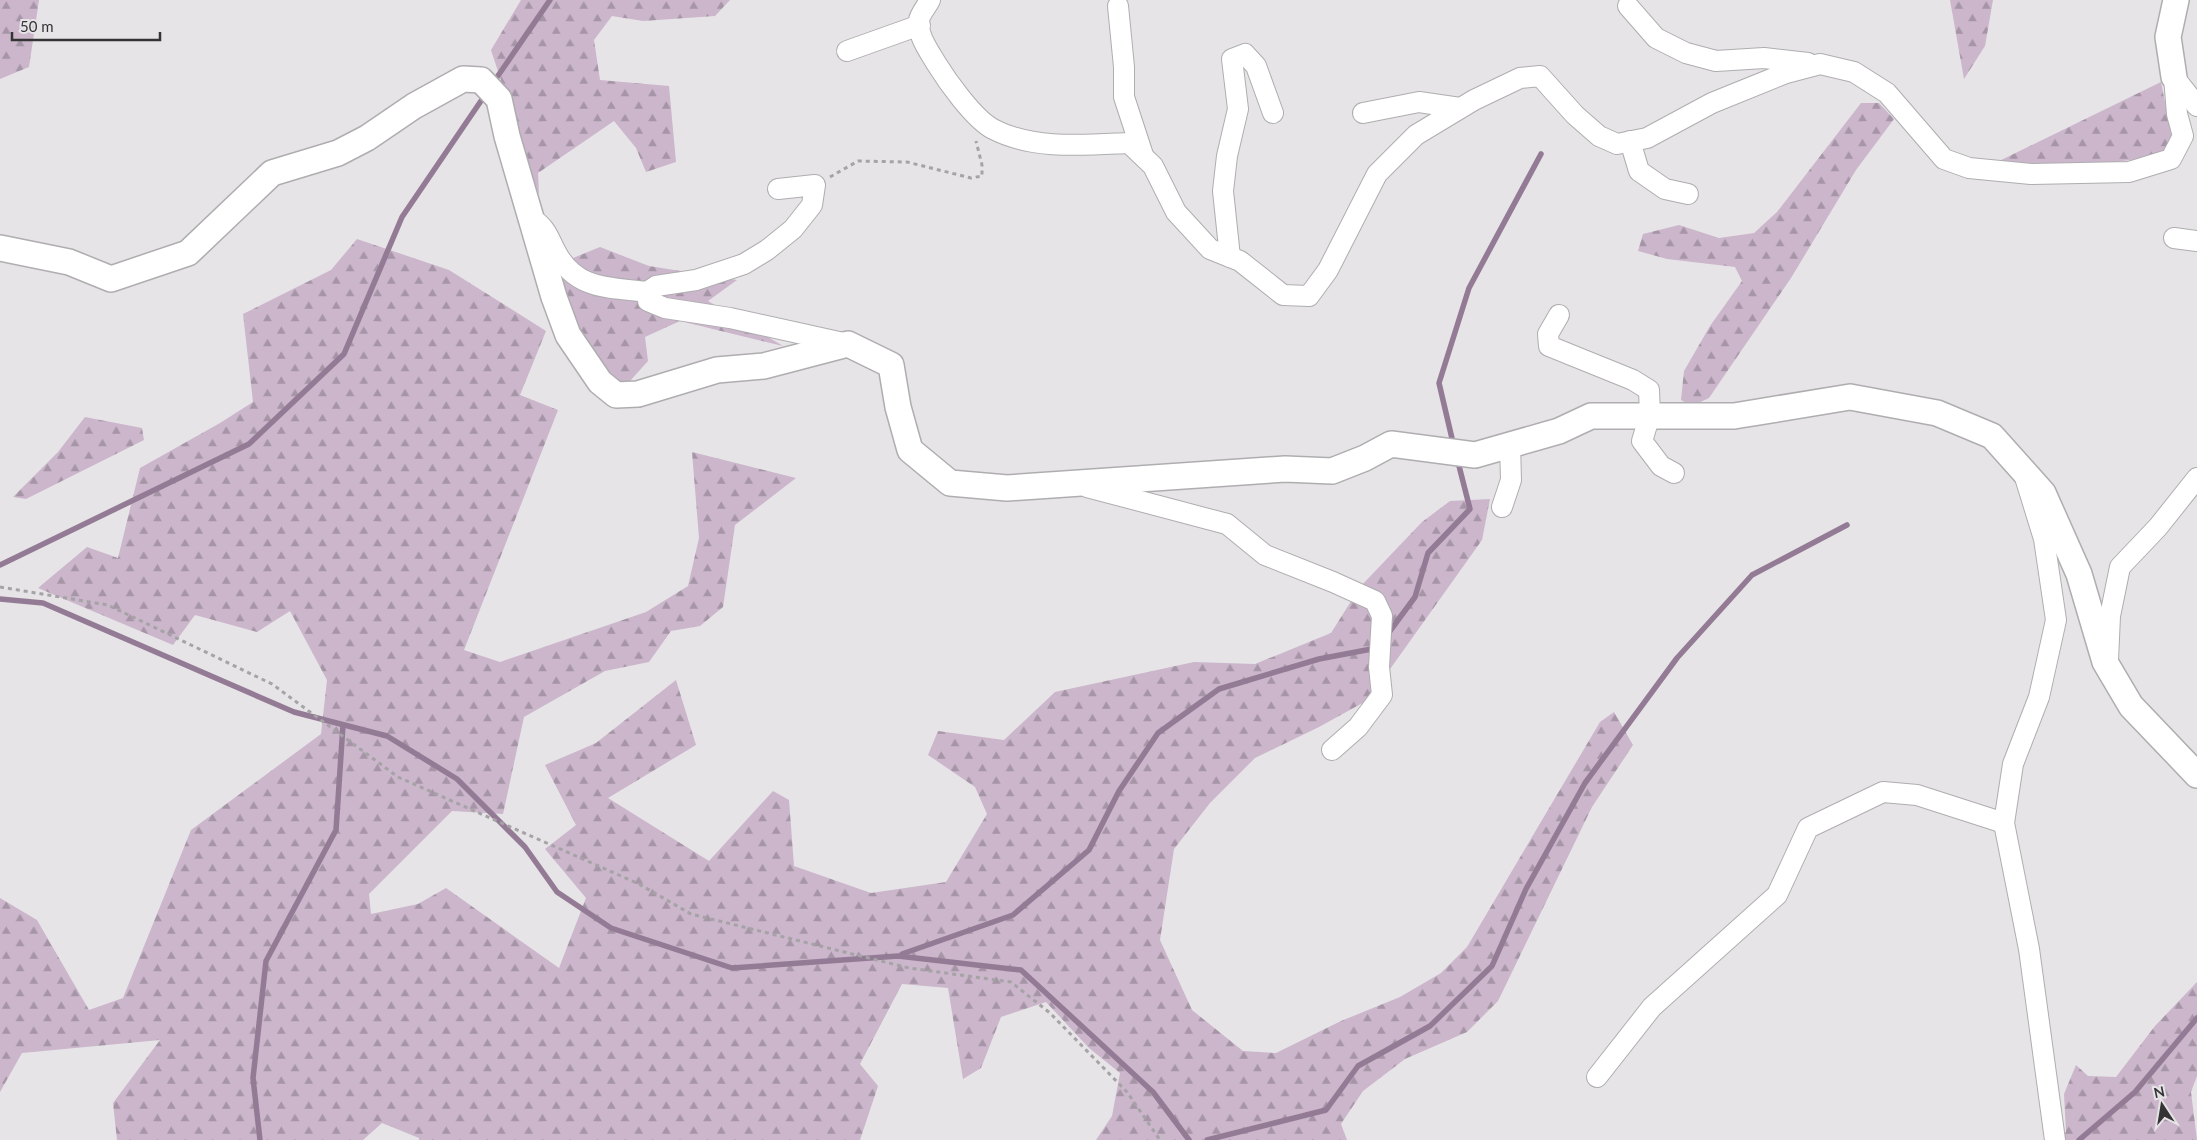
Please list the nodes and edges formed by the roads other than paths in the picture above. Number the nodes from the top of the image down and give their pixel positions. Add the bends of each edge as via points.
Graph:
1 (930, 0) edge
2 (2176, 0) edge
3 (1118, 6) dead end
4 (1628, 6) dead end
5 (920, 25) junction
6 (847, 51) dead end
7 (1820, 64) junction
8 (2174, 77) junction
9 (2197, 106) edge
10 (1460, 108) junction
11 (1273, 113) dead end
12 (1363, 114) dead end
13 (1630, 141) junction
14 (1143, 157) junction
15 (778, 189) dead end
16 (1688, 194) dead end
17 (530, 218) junction
18 (2174, 238) dead end
19 (2197, 241) edge
20 (0, 248) edge
21 (1230, 257) junction
22 (646, 292) junction
23 (1559, 315) dead end
24 (848, 344) junction
25 (1650, 415) junction
26 (1510, 445) junction
27 (2023, 470) junction
28 (1674, 473) dead end
29 (2197, 478) edge
30 (1073, 484) junction
31 (1502, 507) dead end
32 (2108, 667) junction
33 (1332, 750) dead end
34 (2197, 775) edge
35 (2004, 822) junction
36 (1597, 1077) dead end
37 (2056, 1140) edge

1 - 5 street via 919,20
2 - 8 street via 2168,37
3 - 14 street via 1124,97
4 - 7 street via 1656,38 1686,53 1716,61 1764,58
5 - 6 street
5 - 14 street via 924,41 944,76 960,98 992,128 1032,142 1080,145 1129,143
7 - 8 street via 1854,72 1887,94 1944,159 1969,168 2031,174 2129,172 2171,159 2183,136 2177,114
7 - 13 street via 1712,103 1647,138
8 - 9 street
10 - 12 street via 1419,102
10 - 13 street via 1520,78 1540,76 1599,136 1617,144
10 - 21 street via 1416,135 1377,174 1328,270 1309,296 1283,295 1240,261
11 - 21 street via 1256,66 1245,54 1232,59 1238,109 1223,191
13 - 16 street via 1639,171 1665,189
14 - 21 street via 1153,166 1176,212 1210,249
15 - 22 street via 815,185 812,205 793,229 767,250 736,266 696,280 656,286
17 - 20 street via 499,99 481,80 463,79 338,153 272,173 188,253 111,279 69,262
17 - 22 street via 545,228 566,269 592,285
17 - 24 street via 568,335 600,382 616,395 638,394 717,370 764,366
18 - 19 street
22 - 24 street via 648,301 665,308 730,318
23 - 25 street via 1548,334 1549,346 1633,380 1649,390
24 - 30 street via 891,365 910,450 950,483 1007,488
25 - 26 street via 1591,416
25 - 27 street via 1734,416 1850,397 1938,413 1992,436
25 - 28 street via 1642,441 1661,466
26 - 30 street via 1475,455 1391,444 1332,471 1284,469
26 - 31 street via 1511,480
27 - 32 street via 2043,493 2079,574
27 - 35 street via 2044,538 2056,620 2039,697 2013,764
29 - 32 street via 2120,567 2110,616
30 - 33 street via 1227,524 1265,555 1375,601 1382,616 1382,695 1358,727
32 - 34 street via 2131,706
35 - 36 street via 1917,796 1883,792 1808,828 1777,894 1652,1006
35 - 37 street via 2029,949

